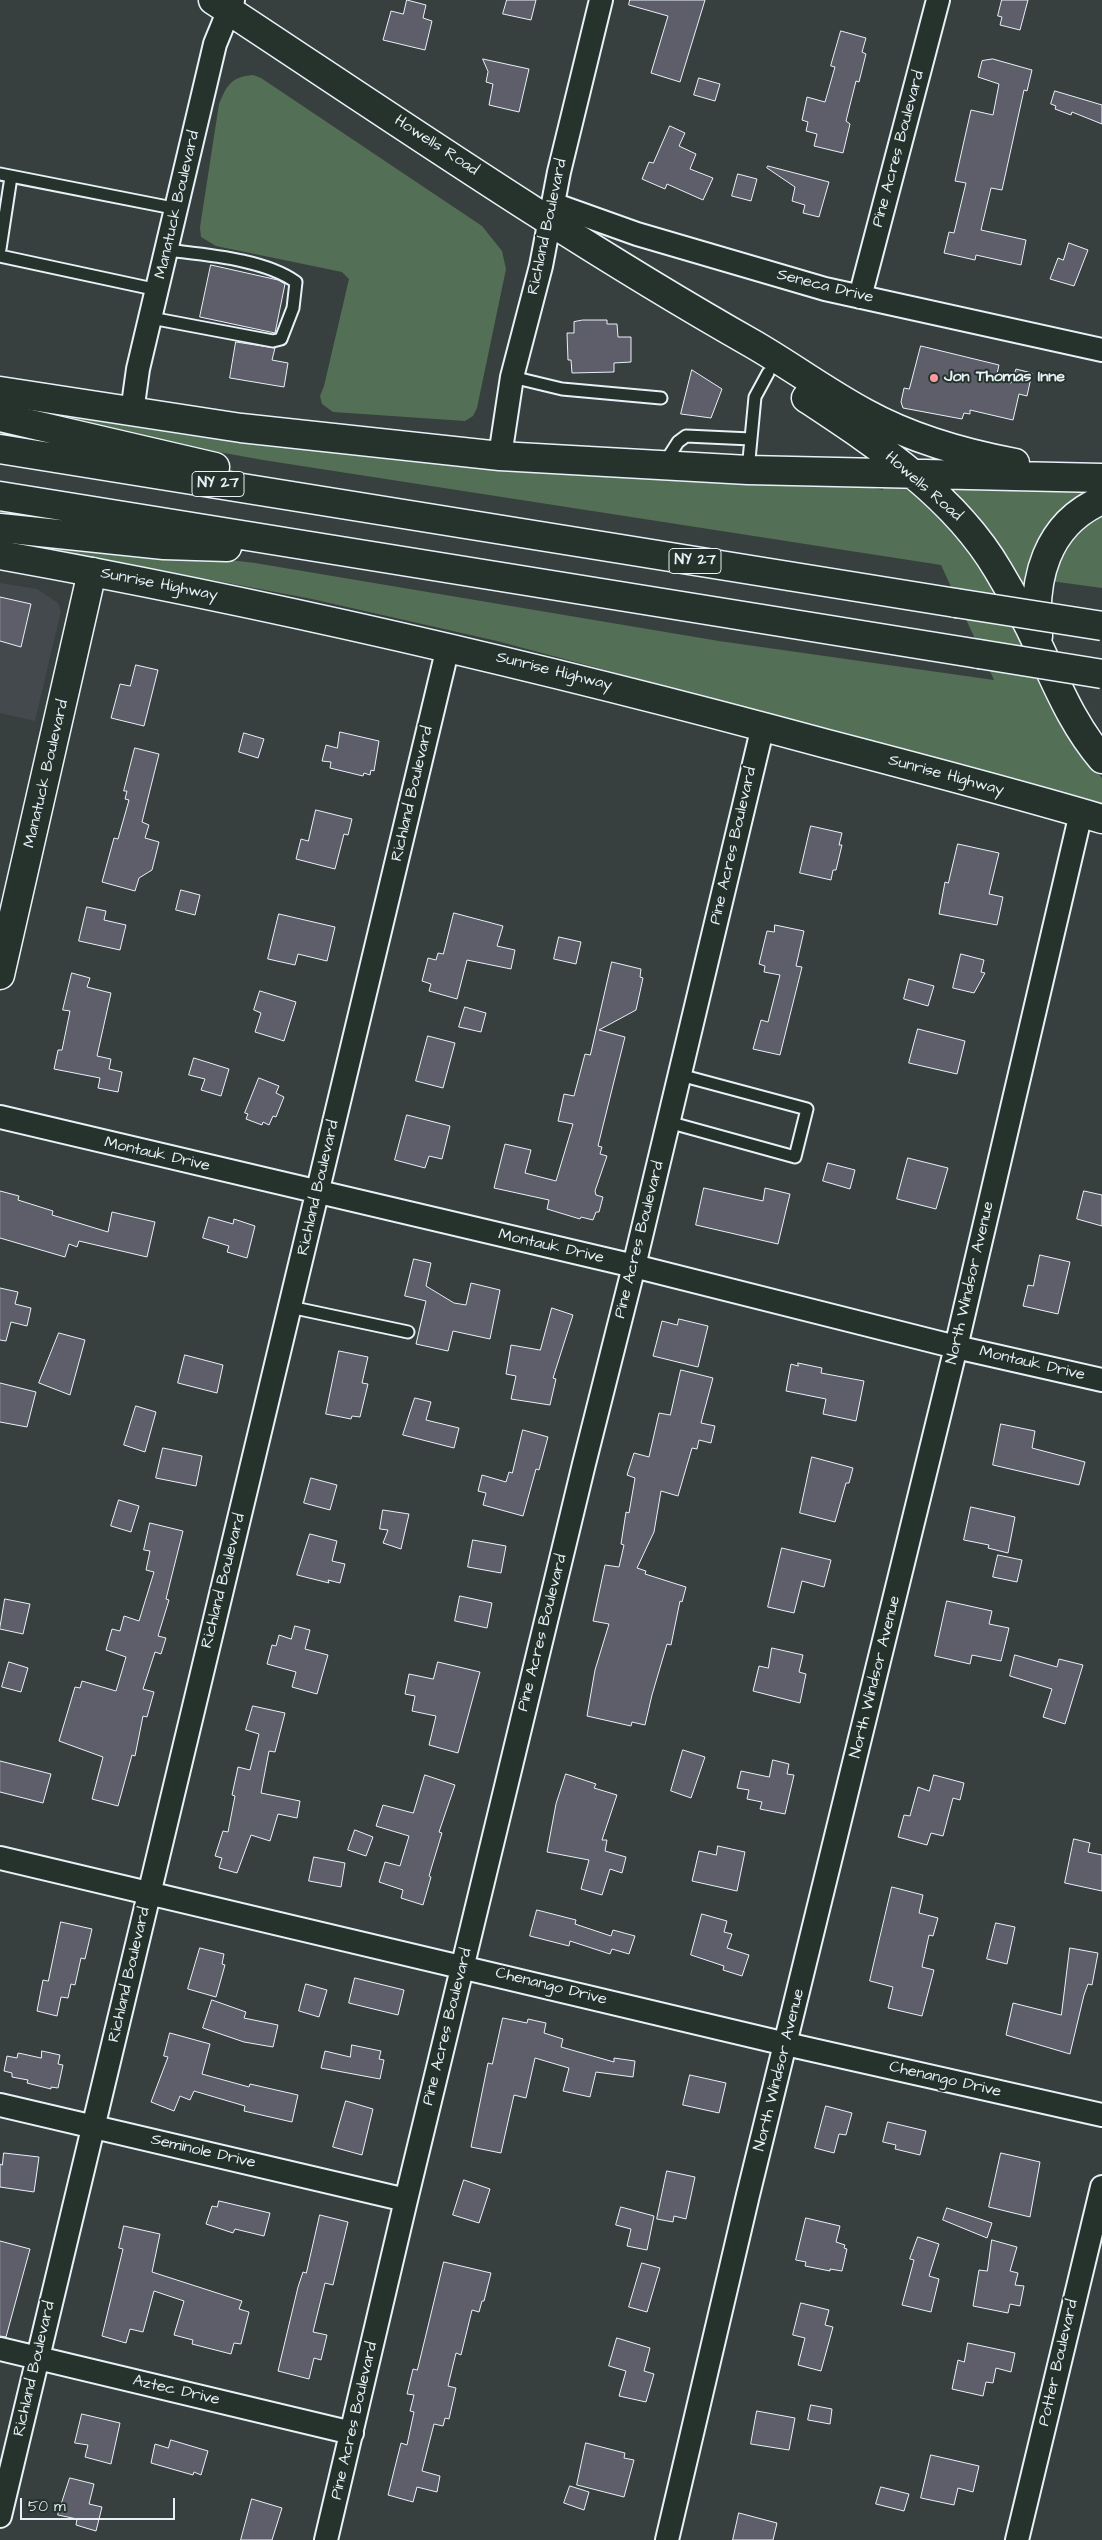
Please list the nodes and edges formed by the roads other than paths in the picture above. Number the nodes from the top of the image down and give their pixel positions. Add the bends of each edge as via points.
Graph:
1 (601, 0) edge
2 (938, 0) edge
3 (225, 3) edge
4 (6, 176) edge
5 (178, 209) junction
6 (551, 212) junction
7 (0, 249) edge
8 (167, 250) junction
9 (0, 256) edge
10 (158, 290) junction
11 (659, 291) junction
12 (860, 297) junction
13 (151, 318) junction
14 (1102, 350) edge
15 (768, 372) junction
16 (512, 377) junction
17 (0, 391) edge
18 (661, 398) dead end
19 (132, 412) junction
20 (0, 417) edge
21 (751, 439) junction
22 (0, 449) edge
23 (500, 456) junction
24 (662, 466) junction
25 (748, 470) junction
26 (913, 475) junction
27 (1097, 485) edge
28 (0, 496) edge
29 (435, 519) junction
30 (0, 528) edge
31 (344, 552) junction
32 (0, 555) edge
33 (92, 572) junction
34 (1102, 626) edge
35 (1038, 645) junction
36 (448, 647) junction
37 (1102, 674) edge
38 (763, 726) junction
39 (1102, 758) edge
40 (1092, 816) edge
41 (0, 975) edge
42 (680, 1075) junction
43 (0, 1117) edge
44 (668, 1122) junction
45 (318, 1193) junction
46 (634, 1266) junction
47 (290, 1307) junction
48 (408, 1332) dead end
49 (956, 1347) junction
50 (1102, 1380) edge
51 (0, 1858) edge
52 (149, 1893) junction
53 (463, 1966) junction
54 (786, 2044) junction
55 (0, 2105) edge
56 (1102, 2115) edge
57 (94, 2127) junction
58 (1102, 2187) edge
59 (406, 2200) junction
60 (0, 2349) edge
61 (38, 2358) junction
62 (352, 2433) junction
63 (0, 2516) edge
64 (326, 2540) edge
65 (667, 2540) edge
66 (1017, 2540) edge

1 - 6 street, Richland Boulevard
2 - 12 street, Pine Acres Boulevard
3 - 5 street, Manatuck Boulevard
3 - 6 main road, Howells Road
4 - 5 lane
4 - 7 lane
5 - 8 street, Manatuck Boulevard
6 - 11 main road, Howells Road
6 - 12 street, Seneca Drive
6 - 16 street, Richland Boulevard via 541,266
8 - 10 street, Manatuck Boulevard
8 - 13 lane via 231,258 286,275 296,282 293,308 281,339 273,341
9 - 10 lane
10 - 13 street, Manatuck Boulevard
11 - 15 main road, Howells Road
11 - 27 main road, Howells Road via 777,358 864,413 909,434 964,453
12 - 14 street, Seneca Drive
13 - 19 street, Manatuck Boulevard
15 - 21 lane via 755,397
15 - 26 main road, Howells Road
16 - 18 lane via 562,390
16 - 23 street, Richland Boulevard
17 - 19 main road
19 - 23 main road via 298,435
20 - 29 main road
21 - 24 lane via 686,436
21 - 25 lane
22 - 29 main road, NY 27
23 - 24 main road
24 - 25 main road
25 - 26 main road
26 - 27 main road
26 - 35 main road, Howells Road via 944,500 972,531 997,569
27 - 35 main road via 1049,548 1040,571
28 - 31 main road
29 - 34 main road, NY 27, bridge
30 - 31 main road via 164,545
31 - 37 main road, bridge
32 - 33 main road, Sunrise Highway
33 - 36 main road, Sunrise Highway
33 - 41 main road, Manatuck Boulevard
35 - 39 main road, Howells Road via 1068,709
36 - 38 main road, Sunrise Highway
36 - 45 street, Richland Boulevard
38 - 40 main road, Sunrise Highway
38 - 42 street, Pine Acres Boulevard
40 - 49 street, North Windsor Avenue
42 - 44 street, Pine Acres Boulevard
42 - 44 lane via 807,1109 795,1157
43 - 45 street, Montauk Drive
44 - 46 street, Pine Acres Boulevard
45 - 46 street, Montauk Drive
45 - 47 street, Richland Boulevard
46 - 49 street, Montauk Drive
46 - 53 street, Pine Acres Boulevard
47 - 48 lane
47 - 52 street, Richland Boulevard
49 - 50 street, Montauk Drive
49 - 54 street, North Windsor Avenue
51 - 52 street, Chenango Drive
52 - 53 street, Chenango Drive
52 - 57 street, Richland Boulevard
53 - 54 street, Chenango Drive
53 - 59 street, Pine Acres Boulevard
54 - 56 street, Chenango Drive
54 - 65 street, North Windsor Avenue
55 - 57 street, Seminole Drive
57 - 59 street, Seminole Drive
57 - 61 street, Richland Boulevard
58 - 66 street, Potter Boulevard
59 - 62 street, Pine Acres Boulevard
60 - 61 street, Aztec Drive
61 - 62 street, Aztec Drive
61 - 63 street, Richland Boulevard
62 - 64 street, Pine Acres Boulevard

